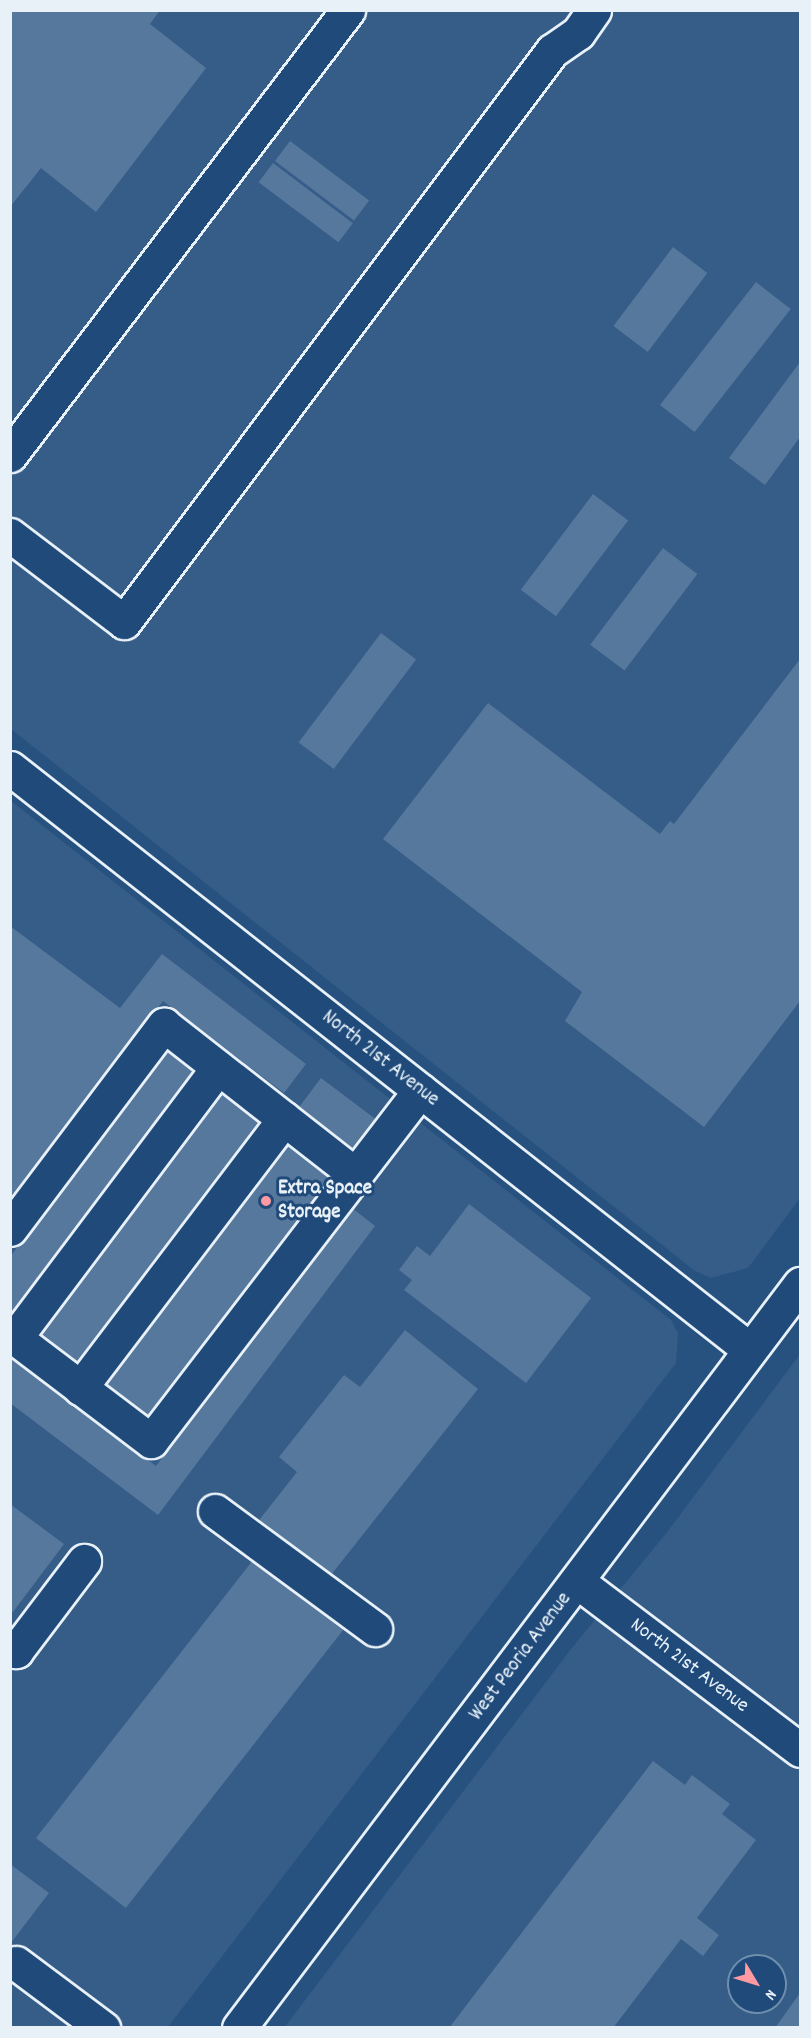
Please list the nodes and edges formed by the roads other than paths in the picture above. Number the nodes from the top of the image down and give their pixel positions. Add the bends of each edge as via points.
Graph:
1 (348, 10) edge
2 (594, 10) edge
3 (10, 455) edge
4 (10, 535) edge
5 (10, 768) edge
6 (218, 1068) junction
7 (420, 1090) junction
8 (284, 1119) junction
9 (355, 1174) junction
10 (10, 1229) edge
11 (801, 1284) edge
12 (13, 1336) edge
13 (750, 1350) junction
14 (80, 1388) junction
15 (215, 1511) dead end
16 (84, 1561) dead end
17 (578, 1582) junction
18 (375, 1629) dead end
19 (10, 1648) edge
20 (801, 1750) edge
21 (16, 1963) dead end
22 (104, 2028) edge
23 (239, 2028) edge

1 - 3 street
2 - 4 street via 578,33 552,51 124,622
5 - 7 street, North 21st Avenue
6 - 8 street
6 - 10 street via 164,1025
6 - 12 street
7 - 9 street
7 - 13 street, North 21st Avenue
8 - 9 street
8 - 14 street
9 - 14 street via 151,1441
11 - 13 street, West Peoria Avenue
12 - 14 street
13 - 17 street, West Peoria Avenue
15 - 18 street
16 - 19 street via 16,1651
17 - 20 street, North 21st Avenue
17 - 23 street, West Peoria Avenue
21 - 22 street

